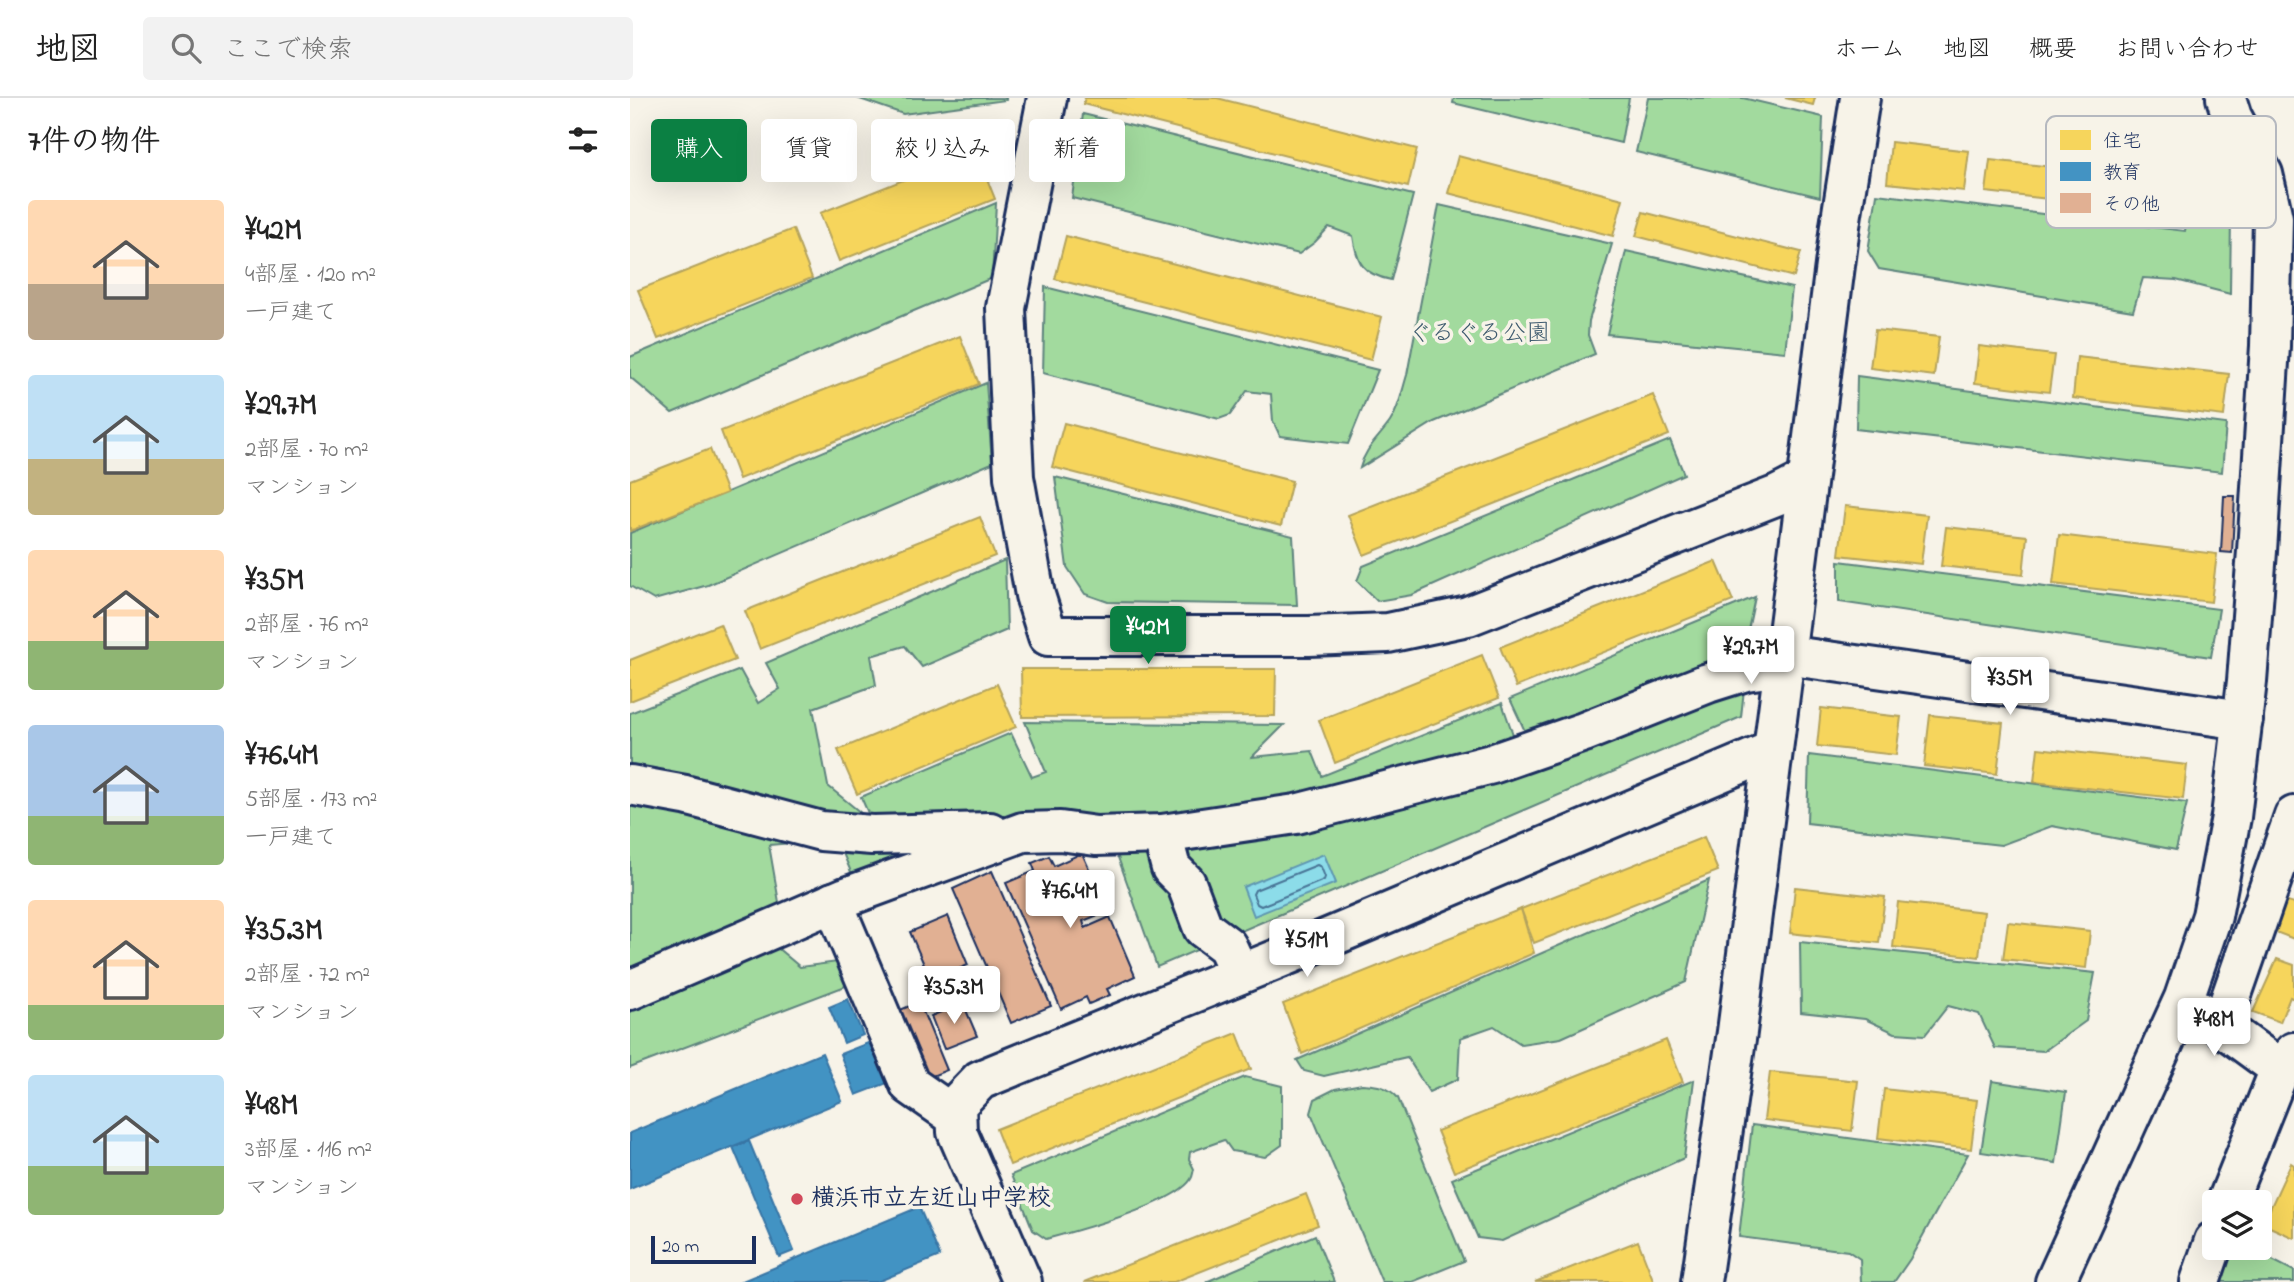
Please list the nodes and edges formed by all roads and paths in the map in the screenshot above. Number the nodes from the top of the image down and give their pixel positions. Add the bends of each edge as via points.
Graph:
1 (1047, 98) edge
2 (1860, 98) edge
3 (2226, 98) edge
4 (2232, 116) edge
5 (2273, 228) edge
6 (1807, 480) junction
7 (1784, 661) junction
8 (2243, 720) junction
9 (1771, 751) junction
10 (630, 785) edge
11 (2294, 816) edge
12 (1023, 832) junction
13 (1163, 834) junction
14 (832, 902) junction
15 (1240, 974) junction
16 (630, 990) edge
17 (2184, 998) junction
18 (2221, 1026) junction
19 (2287, 1060) edge
20 (956, 1117) junction
21 (2232, 1190) edge
22 (2208, 1260) edge
23 (1021, 1282) edge
24 (1701, 1282) edge
25 (2055, 1282) edge
26 (2200, 1282) edge

1 - 6 street via 1006,308 1014,477 1035,595 1048,636 1388,633 1468,617
2 - 6 street
3 - 4 street
5 - 8 street via 2258,551
6 - 7 street
7 - 8 street
7 - 9 street
7 - 13 street via 1709,683 1492,764 1296,814
8 - 17 street via 2212,916
9 - 15 street
9 - 24 street
10 - 12 street via 821,831 872,835
11 - 18 street
12 - 13 street
12 - 14 street
13 - 15 street via 1171,869 1186,883 1203,929 1227,946
14 - 16 street
14 - 20 street via 910,1085
15 - 20 street via 980,1080 956,1105
17 - 18 street
17 - 25 street
18 - 19 street
19 - 21 street
20 - 23 street via 957,1132
22 - 26 street

